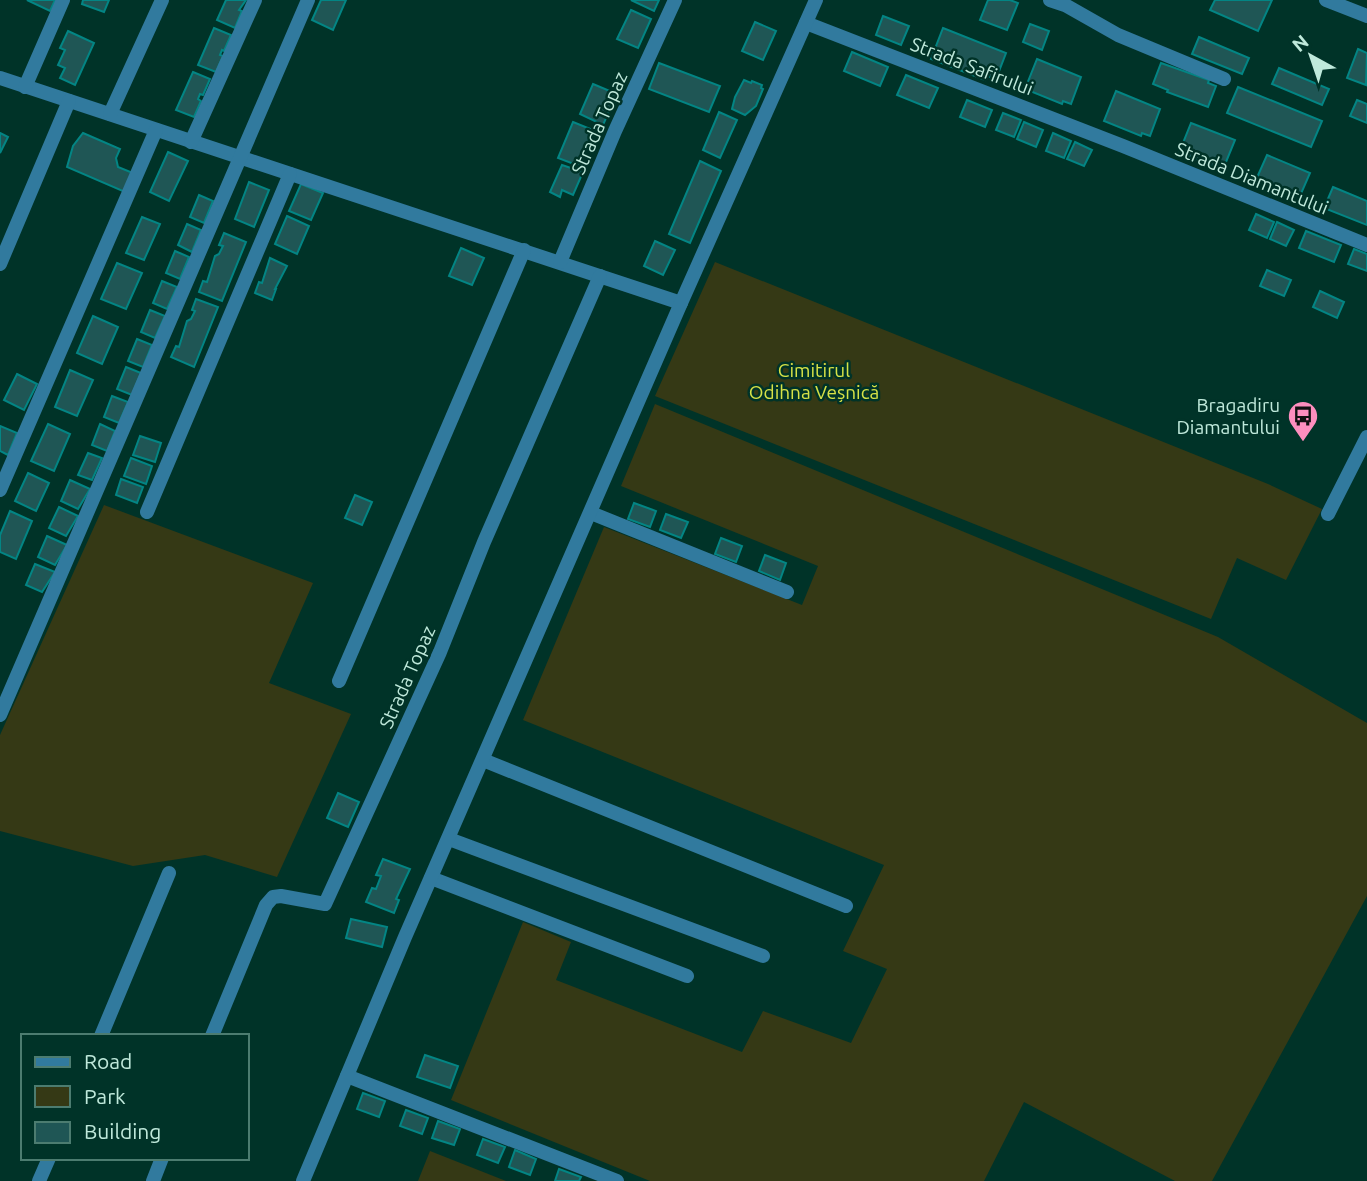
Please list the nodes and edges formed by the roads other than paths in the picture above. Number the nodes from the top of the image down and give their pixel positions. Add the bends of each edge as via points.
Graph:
1 (63, 0) edge
2 (162, 0) edge
3 (255, 0) edge
4 (308, 0) edge
5 (676, 0) edge
6 (816, 0) edge
7 (1050, 0) edge
8 (1326, 0) edge
9 (1367, 16) edge
10 (806, 23) junction
11 (0, 78) edge
12 (1224, 79) dead end
13 (25, 87) junction
14 (69, 101) junction
15 (110, 114) junction
16 (156, 130) junction
17 (191, 142) junction
18 (1123, 146) joint
19 (239, 158) junction
20 (290, 174) junction
21 (1367, 245) edge
22 (524, 250) junction
23 (560, 262) junction
24 (0, 264) edge
25 (600, 276) junction
26 (681, 303) junction
27 (1367, 437) edge
28 (0, 489) edge
29 (147, 512) dead end
30 (591, 513) junction
31 (1328, 514) dead end
32 (787, 592) dead end
33 (339, 681) dead end
34 (0, 715) edge
35 (483, 760) junction
36 (449, 839) junction
37 (169, 873) dead end
38 (431, 878) junction
39 (846, 906) dead end
40 (763, 957) dead end
41 (687, 976) dead end
42 (101, 1034) edge
43 (213, 1034) edge
44 (347, 1076) junction
45 (48, 1160) edge
46 (161, 1160) edge
47 (39, 1181) edge
48 (153, 1181) edge
49 (303, 1181) edge
50 (617, 1181) edge

1 - 13 street
2 - 15 street
3 - 17 street
4 - 19 street
5 - 23 street, Strada Topaz
6 - 10 street
7 - 12 street via 1118,35
8 - 9 street
10 - 18 street, Strada Safirului
10 - 26 street
11 - 13 street
13 - 14 street
14 - 15 street
14 - 24 street
15 - 16 street
16 - 17 street
16 - 28 street
17 - 19 street
18 - 21 street, Strada Diamantului
19 - 20 street
19 - 34 street
20 - 22 street
20 - 29 street
22 - 23 street
22 - 33 street
23 - 25 street
25 - 26 street
25 - 43 street, Strada Topaz via 440,652 325,904 281,896 266,905
26 - 30 street
27 - 31 street
30 - 32 street
30 - 35 street
35 - 36 street
35 - 39 street
36 - 38 street
36 - 40 street
37 - 42 street
38 - 41 street
38 - 44 street
44 - 49 street
44 - 50 street
45 - 47 street
46 - 48 street

